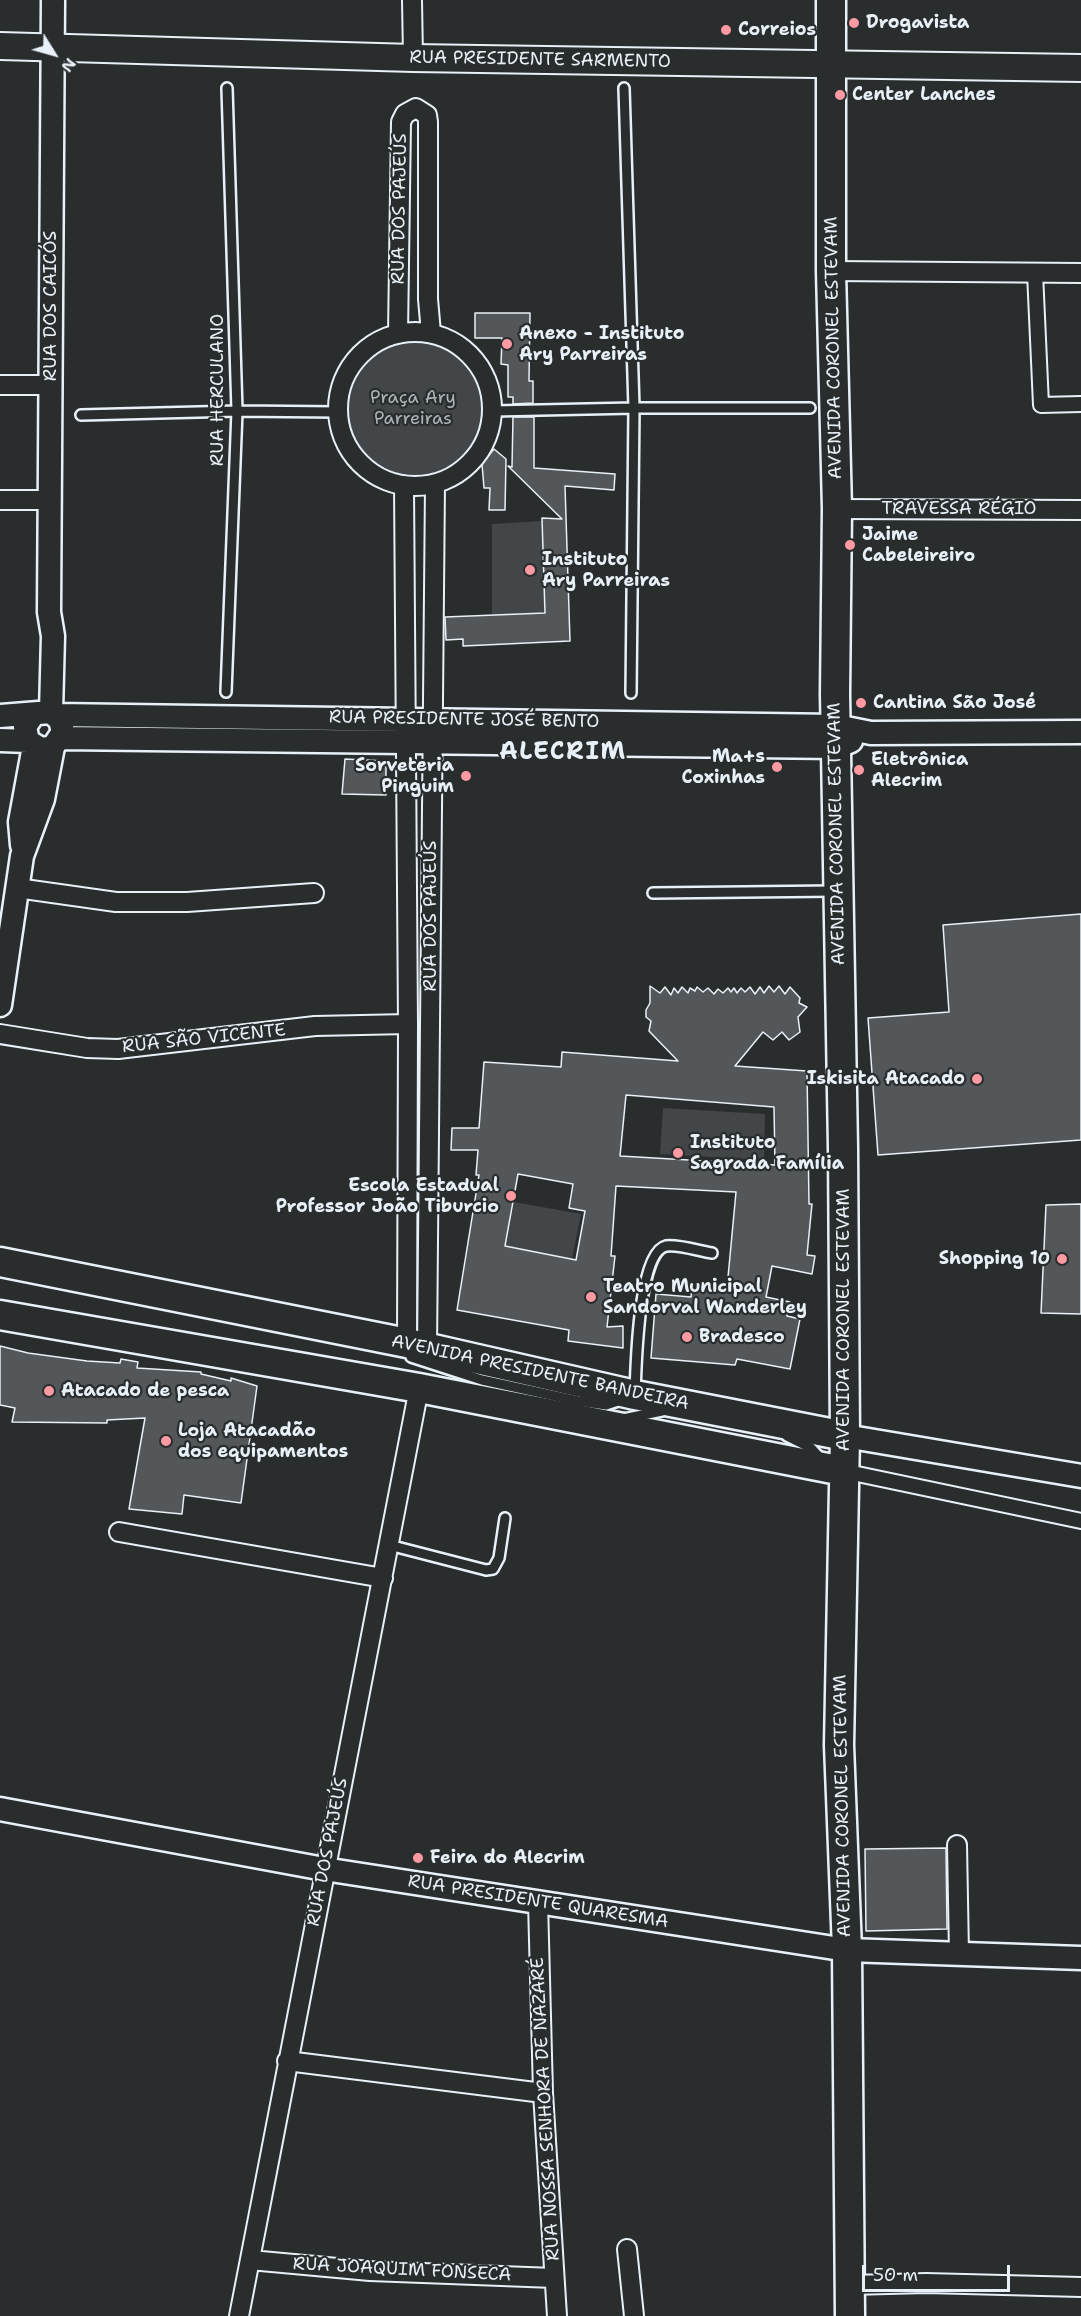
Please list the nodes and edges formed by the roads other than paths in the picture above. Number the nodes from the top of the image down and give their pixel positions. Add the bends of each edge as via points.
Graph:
1 (53, 0) edge
2 (412, 0) edge
3 (831, 0) edge
4 (0, 46) edge
5 (53, 47) junction
6 (413, 58) junction
7 (830, 64) junction
8 (1081, 68) edge
9 (227, 88) dead end
10 (624, 88) dead end
11 (399, 197) junction
12 (427, 198) junction
13 (831, 271) junction
14 (1035, 273) junction
15 (1081, 273) edge
16 (428, 299) junction
17 (399, 303) junction
18 (431, 333) junction
19 (398, 334) junction
20 (0, 385) edge
21 (51, 385) junction
22 (1081, 404) edge
23 (634, 408) junction
24 (810, 408) dead end
25 (237, 411) junction
26 (493, 411) junction
27 (338, 412) junction
28 (81, 415) dead end
29 (435, 483) junction
30 (404, 486) junction
31 (0, 500) edge
32 (50, 501) junction
33 (837, 509) junction
34 (1081, 510) edge
35 (226, 692) dead end
36 (631, 693) dead end
37 (45, 713) junction
38 (0, 716) edge
39 (246, 717) junction
40 (406, 718) junction
41 (433, 730) junction
42 (1081, 732) edge
43 (836, 736) junction
44 (0, 740) edge
45 (246, 740) junction
46 (406, 741) junction
47 (44, 743) junction
48 (17, 888) junction
49 (837, 891) junction
50 (314, 893) dead end
51 (652, 893) dead end
52 (0, 1005) edge
53 (408, 1024) junction
54 (0, 1034) edge
55 (712, 1253) dead end
56 (0, 1262) edge
57 (0, 1315) edge
58 (400, 1346) junction
59 (419, 1388) junction
60 (635, 1395) junction
61 (609, 1425) junction
62 (757, 1430) dead end
63 (776, 1434) dead end
64 (844, 1436) junction
65 (836, 1469) junction
66 (1081, 1476) edge
67 (505, 1518) dead end
68 (1081, 1521) edge
69 (119, 1532) dead end
70 (389, 1545) junction
71 (383, 1578) junction
72 (0, 1809) edge
73 (957, 1845) dead end
74 (324, 1869) junction
75 (537, 1902) junction
76 (847, 1950) junction
77 (958, 1954) junction
78 (1081, 1958) edge
79 (287, 2061) junction
80 (543, 2093) junction
81 (627, 2249) dead end
82 (250, 2260) junction
83 (554, 2278) junction
84 (851, 2286) junction
85 (1081, 2287) edge
86 (239, 2316) edge
87 (557, 2316) edge
88 (634, 2316) edge
89 (850, 2316) edge

1 - 5 street, RUA DOS CAICÓS
2 - 6 street
3 - 7 main road, AVENIDA CORONEL ESTEVAM
4 - 5 main road, RUA PRESIDENTE SARMENTO
5 - 6 main road, RUA PRESIDENTE SARMENTO
5 - 21 street, RUA DOS CAICÓS
6 - 7 main road, RUA PRESIDENTE SARMENTO
7 - 8 main road, RUA PRESIDENTE SARMENTO
7 - 13 main road, AVENIDA CORONEL ESTEVAM
9 - 25 lane, RUA HERCULANO
10 - 23 lane
11 - 12 street
11 - 12 street, RUA DOS PAJEÚS via 401,122 405,114 416,108 427,115 428,122
11 - 17 street, RUA DOS PAJEÚS
12 - 16 street, RUA DOS PAJEÚS
13 - 14 street
13 - 33 main road, AVENIDA CORONEL ESTEVAM
14 - 15 street
14 - 22 street via 1041,405
16 - 17 street
16 - 18 street, RUA DOS PAJEÚS
17 - 19 street, RUA DOS PAJEÚS
18 - 19 street
18 - 26 street via 457,343 477,361 489,385
19 - 27 street via 378,341 361,354 340,391
20 - 21 street
21 - 32 street, RUA DOS CAICÓS
23 - 24 lane
23 - 26 lane
23 - 36 lane
25 - 27 lane
25 - 28 lane
25 - 35 lane, RUA HERCULANO
26 - 29 street via 487,438 473,461 451,478
27 - 30 street via 344,438 357,460 378,477
29 - 30 street
29 - 41 street, RUA DOS PAJEÚS
30 - 40 street, RUA DOS PAJEÚS
31 - 32 street
32 - 37 street, RUA DOS CAICÓS via 49,612 53,648
33 - 34 street, TRAVESSA RÉGIO
33 - 43 main road, AVENIDA CORONEL ESTEVAM
37 - 38 street, RUA PRESIDENTE JOSÉ BENTO
37 - 39 street, RUA PRESIDENTE JOSÉ BENTO
37 - 47 street via 63,726
37 - 47 street via 25,727
39 - 40 street, RUA PRESIDENTE JOSÉ BENTO
39 - 45 street
40 - 41 street, RUA PRESIDENTE JOSÉ BENTO
40 - 46 street, RUA DOS PAJEÚS
41 - 43 street, RUA PRESIDENTE JOSÉ BENTO
41 - 46 street, RUA PRESIDENTE JOSÉ BENTO
41 - 58 street, RUA DOS PAJEÚS
42 - 43 street, RUA PRESIDENTE JOSÉ BENTO
43 - 49 main road, AVENIDA CORONEL ESTEVAM
44 - 47 street, RUA PRESIDENTE JOSÉ BENTO
45 - 46 street, RUA PRESIDENTE JOSÉ BENTO
45 - 47 street, RUA PRESIDENTE JOSÉ BENTO
46 - 53 street, RUA DOS PAJEÚS
47 - 48 street via 20,822 22,856
48 - 50 street via 116,902 187,902
48 - 52 street
49 - 51 lane
49 - 64 main road, AVENIDA CORONEL ESTEVAM
53 - 54 street, RUA SÃO VICENTE via 315,1026 118,1049
53 - 58 street, RUA DOS PAJEÚS
55 - 60 lane via 666,1246 655,1253 649,1266 638,1333
56 - 58 main road, AVENIDA PRESIDENTE BANDEIRA
57 - 59 main road, AVENIDA PRESIDENTE BANDEIRA
58 - 60 main road, AVENIDA PRESIDENTE BANDEIRA
59 - 61 main road, AVENIDA PRESIDENTE BANDEIRA
59 - 70 street, RUA DOS PAJEÚS
60 - 64 main road, AVENIDA PRESIDENTE BANDEIRA
61 - 62 lane via 663,1410
61 - 65 main road, AVENIDA PRESIDENTE BANDEIRA
63 - 65 lane via 811,1448
64 - 65 main road, AVENIDA CORONEL ESTEVAM
64 - 66 street, AVENIDA PRESIDENTE BANDEIRA
65 - 68 street, AVENIDA PRESIDENTE BANDEIRA
65 - 76 main road, AVENIDA CORONEL ESTEVAM via 839,1745
67 - 70 lane via 499,1558 493,1569
69 - 71 street
70 - 71 street, RUA DOS PAJEÚS
71 - 74 street, RUA DOS PAJEÚS
72 - 74 street, RUA PRESIDENTE QUARESMA
73 - 77 street
74 - 75 street, RUA PRESIDENTE QUARESMA
74 - 79 street, RUA DOS PAJEÚS
75 - 76 street, RUA PRESIDENTE QUARESMA
75 - 80 street, RUA NOSSA SENHORA DE NAZARÉ
76 - 77 street, RUA PRESIDENTE QUARESMA
76 - 84 main road, AVENIDA CORONEL ESTEVAM
77 - 78 street, RUA PRESIDENTE QUARESMA
79 - 80 street
79 - 82 street, RUA DOS PAJEÚS
80 - 83 street, RUA NOSSA SENHORA DE NAZARÉ
81 - 88 street
82 - 83 street, RUA JOAQUIM FONSECA via 370,2271
82 - 86 street, RUA DOS PAJEÚS
83 - 87 street, RUA NOSSA SENHORA DE NAZARÉ
84 - 85 street via 926,2283
84 - 89 main road, AVENIDA CORONEL ESTEVAM

